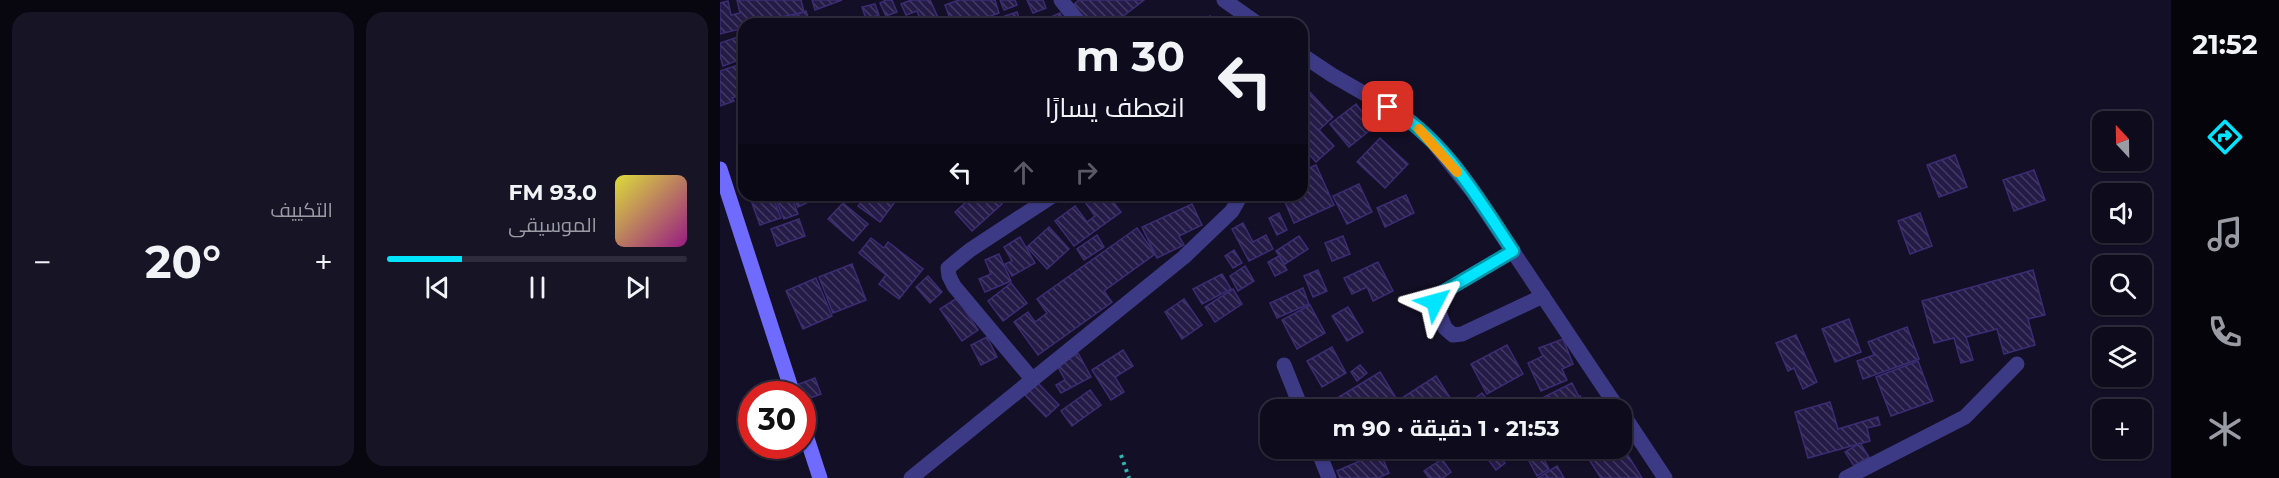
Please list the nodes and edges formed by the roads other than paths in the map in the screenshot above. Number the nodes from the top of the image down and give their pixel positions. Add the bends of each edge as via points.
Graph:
1 (1061, 0) edge
2 (1224, 0) edge
3 (1240, 5) edge
4 (1075, 18) edge
5 (1252, 18) edge
6 (1308, 58) edge
7 (720, 168) edge
8 (1045, 201) edge
9 (1238, 201) edge
10 (1513, 251) junction
11 (1543, 296) junction
12 (2017, 364) dead end
13 (1284, 365) dead end
14 (1032, 379) junction
15 (789, 381) edge
16 (1298, 399) edge
17 (1612, 399) edge
18 (1632, 429) edge
19 (814, 459) edge
20 (1321, 459) edge
21 (820, 478) edge
22 (911, 478) edge
23 (1329, 478) edge
24 (1665, 478) edge
25 (1846, 478) edge

1 - 4 street
2 - 3 street
3 - 5 street
6 - 10 street via 1407,118 1433,142
7 - 15 main road
8 - 14 street via 948,268 954,286
9 - 14 street via 1214,230
10 - 11 street
10 - 11 street via 1438,295 1435,302 1445,328 1453,335 1462,334
11 - 17 street
12 - 25 street via 1965,417
13 - 16 street
14 - 22 street
18 - 24 street
19 - 21 main road
20 - 23 street

